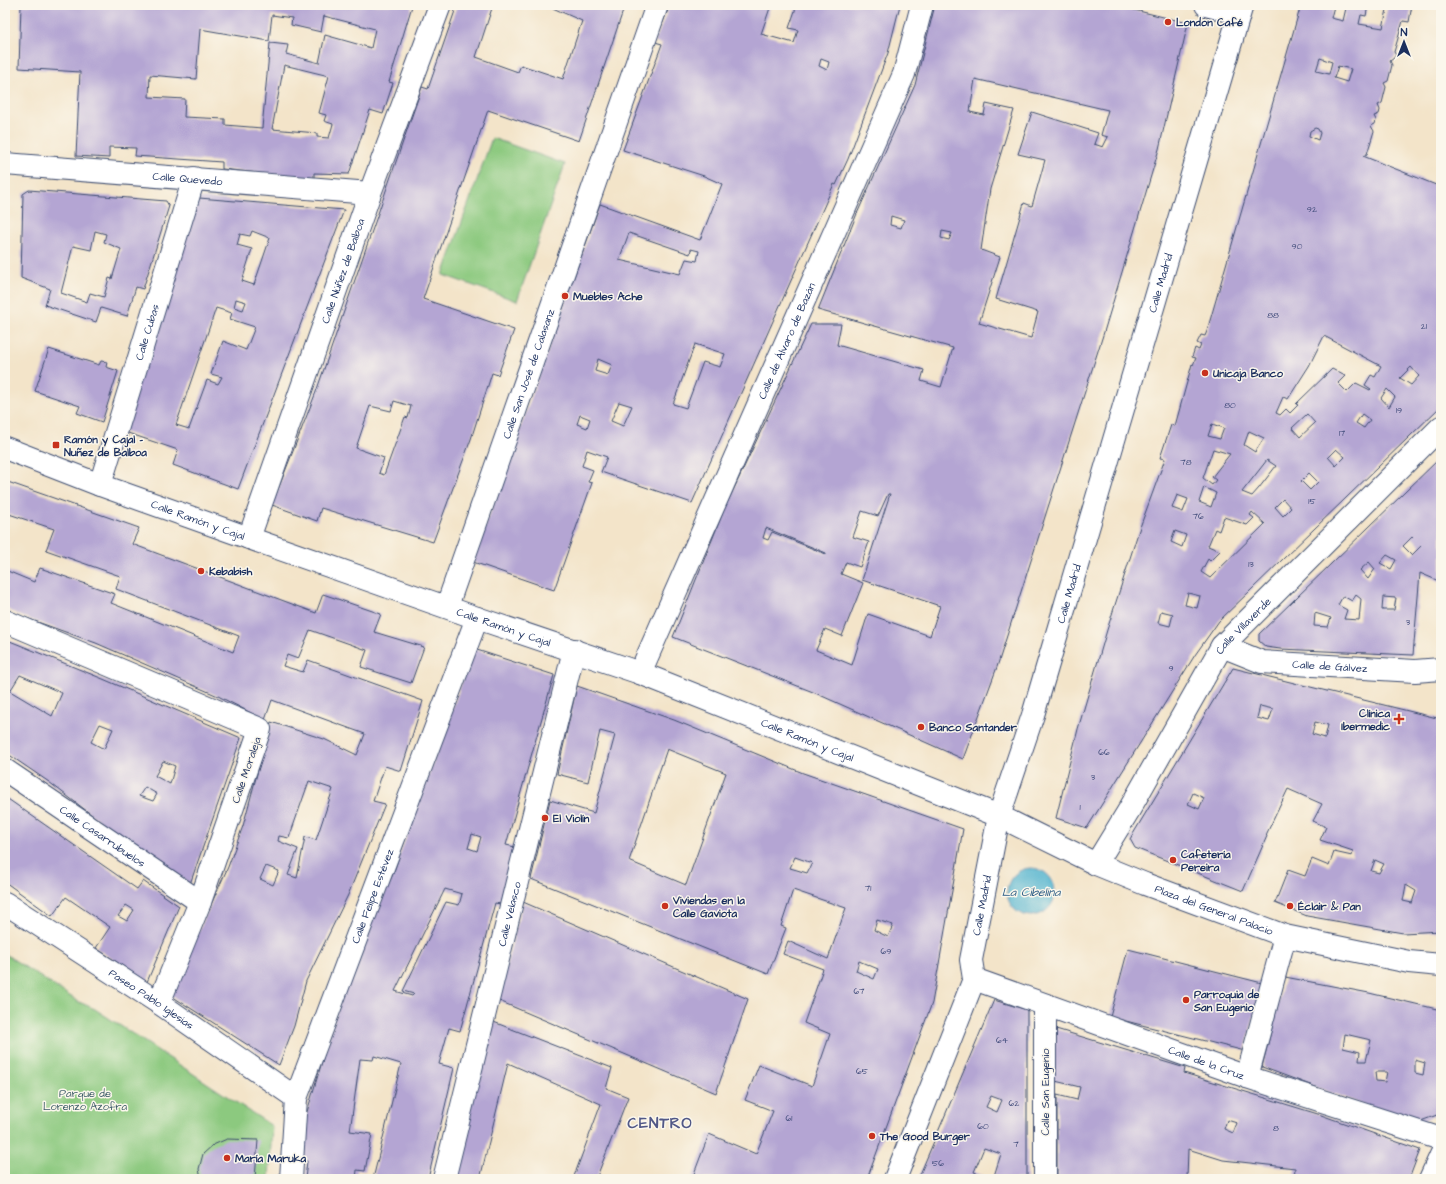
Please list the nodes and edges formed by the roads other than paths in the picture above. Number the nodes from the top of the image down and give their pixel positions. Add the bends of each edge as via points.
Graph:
1 (440, 5) edge
2 (657, 5) edge
3 (922, 5) edge
4 (1206, 5) edge
5 (1240, 9) edge
6 (5, 164) edge
7 (194, 178) junction
8 (370, 194) junction
9 (1441, 427) edge
10 (5, 448) edge
11 (100, 485) junction
12 (249, 538) junction
13 (447, 606) junction
14 (477, 618) junction
15 (5, 621) edge
16 (1222, 646) junction
17 (574, 650) junction
18 (1441, 670) edge
19 (640, 673) junction
20 (5, 770) edge
21 (999, 816) junction
22 (1096, 864) junction
23 (200, 902) junction
24 (5, 903) edge
25 (1284, 936) junction
26 (1441, 965) edge
27 (974, 979) junction
28 (159, 1003) junction
29 (1045, 1005) junction
30 (1246, 1077) junction
31 (296, 1098) junction
32 (1441, 1139) edge
33 (1441, 1155) edge
34 (291, 1179) edge
35 (444, 1179) edge
36 (895, 1179) edge
37 (1045, 1179) edge
38 (1430, 1179) edge

1 - 8 street, Calle Núñez de Balboa
2 - 13 street, Calle San José de Calasanz
3 - 19 street, Calle de Álvaro de Bazán via 904,74
4 - 5 street
5 - 21 street, Calle Madrid via 1033,715
6 - 7 street, Calle Quevedo
7 - 8 street, Calle Quevedo
7 - 11 street, Calle Cubas
8 - 12 street, Calle Núñez de Balboa
9 - 16 street, Calle Villaverde
10 - 11 street, Calle Ramón y Cajal
11 - 12 street, Calle Ramón y Cajal
12 - 13 street, Calle Ramón y Cajal
13 - 14 street, Calle Ramón y Cajal
14 - 17 street, Calle Ramón y Cajal
14 - 31 street, Calle Felipe Estévez
15 - 23 street, Calle Moraleja via 260,729
16 - 18 street, Calle de Gálvez via 1262,662 1415,671
16 - 22 street, Calle Villaverde
17 - 19 street, Calle Ramón y Cajal
17 - 35 street, Calle Velasco
19 - 21 street, Calle Ramón y Cajal
20 - 23 street, Calle Casarrubuelos
21 - 22 street, Plaza del General Palacio
21 - 27 street, Calle Madrid via 971,960
22 - 25 street, Plaza del General Palacio
23 - 28 street, Calle Moraleja
24 - 28 street, Paseo Pablo Iglesias
25 - 26 street, Plaza del General Palacio via 1409,962
25 - 30 street
27 - 29 street, Calle de la Cruz
27 - 36 street, Calle Madrid
28 - 31 street, Paseo Pablo Iglesias
29 - 30 street, Calle de la Cruz
29 - 37 street, Calle San Eugenio
30 - 32 street, Calle de la Cruz
31 - 34 street, Calle Felipe Estévez
33 - 38 street

